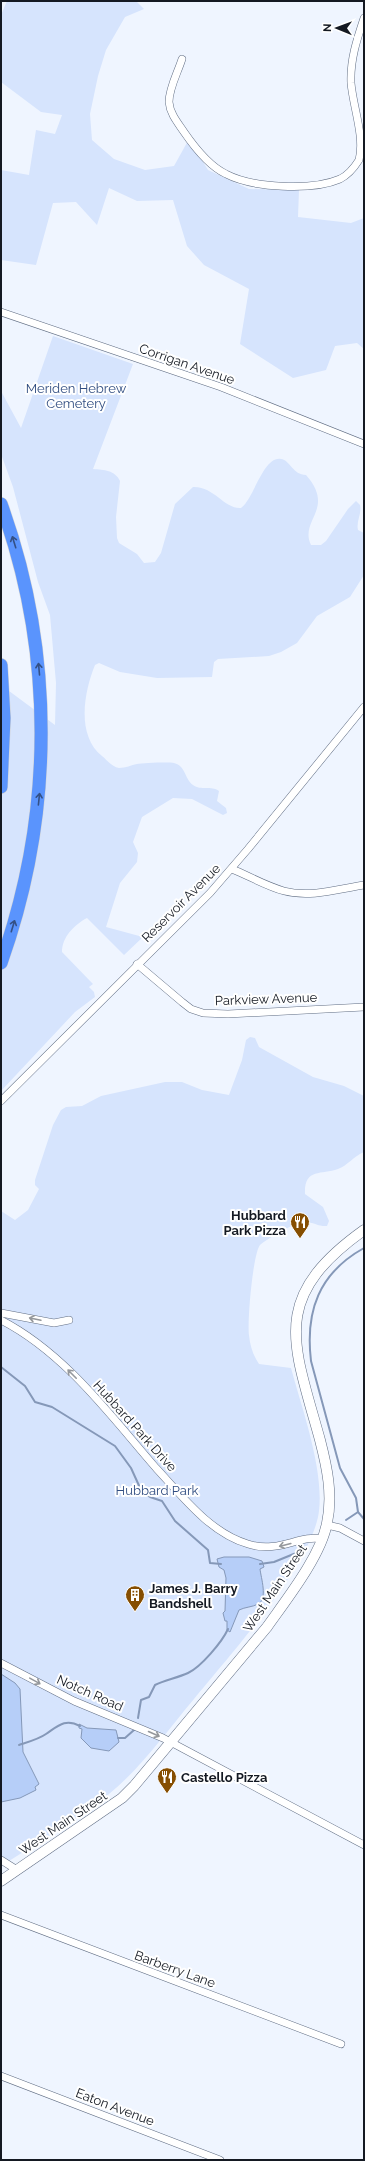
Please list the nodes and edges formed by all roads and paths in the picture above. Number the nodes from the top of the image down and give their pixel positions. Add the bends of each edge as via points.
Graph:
1 (364, 18) edge
2 (182, 59) dead end
3 (1, 312) edge
4 (364, 444) edge
5 (1, 504) edge
6 (1, 665) edge
7 (364, 707) edge
8 (1, 787) edge
9 (232, 869) junction
10 (364, 885) edge
11 (1, 963) edge
12 (137, 964) junction
13 (364, 1007) edge
14 (1, 1102) edge
15 (364, 1230) edge
16 (1, 1313) edge
17 (1, 1320) edge
18 (69, 1320) dead end
19 (327, 1525) junction
20 (323, 1539) junction
21 (364, 1541) edge
22 (1, 1663) edge
23 (170, 1743) junction
24 (364, 1845) edge
25 (1, 1860) edge
26 (17, 1870) junction
27 (1, 1881) edge
28 (1, 1915) edge
29 (341, 2044) dead end
30 (1, 2076) edge
31 (220, 2160) edge

1 - 2 street via 351,70 362,150 359,159 347,174 330,182 267,185 238,179 217,169 189,139 170,110 171,93
3 - 4 street, Corrigan Avenue via 221,387
11 -> 5 highway via 19,905 33,843 42,734 38,658 31,614 21,567
6 - 8 highway via 4,718
7 - 9 street, Reservoir Avenue
9 - 10 street via 272,887 299,893
9 - 12 street, Reservoir Avenue via 193,911
12 - 13 street, Parkview Avenue via 191,1009 203,1013
12 - 14 street, Reservoir Avenue
15 - 19 main road, West Main Street via 331,1256 312,1278 304,1292 296,1320 297,1353 328,1475
18 -> 16 street via 54,1323
20 -> 17 street, Hubbard Park Drive via 312,1538 277,1547 261,1547 236,1540 224,1532 183,1498 72,1374 40,1346
19 - 20 main road, West Main Street
19 - 21 street via 340,1528
20 - 23 main road, West Main Street via 266,1627
22 -> 23 street, Notch Road via 74,1701 155,1734
23 - 24 street, Notch Road
23 - 26 main road, West Main Street via 122,1798
25 - 26 street
26 - 27 main road, West Main Street
28 - 29 street, Barberry Lane
30 - 31 street, Eaton Avenue

